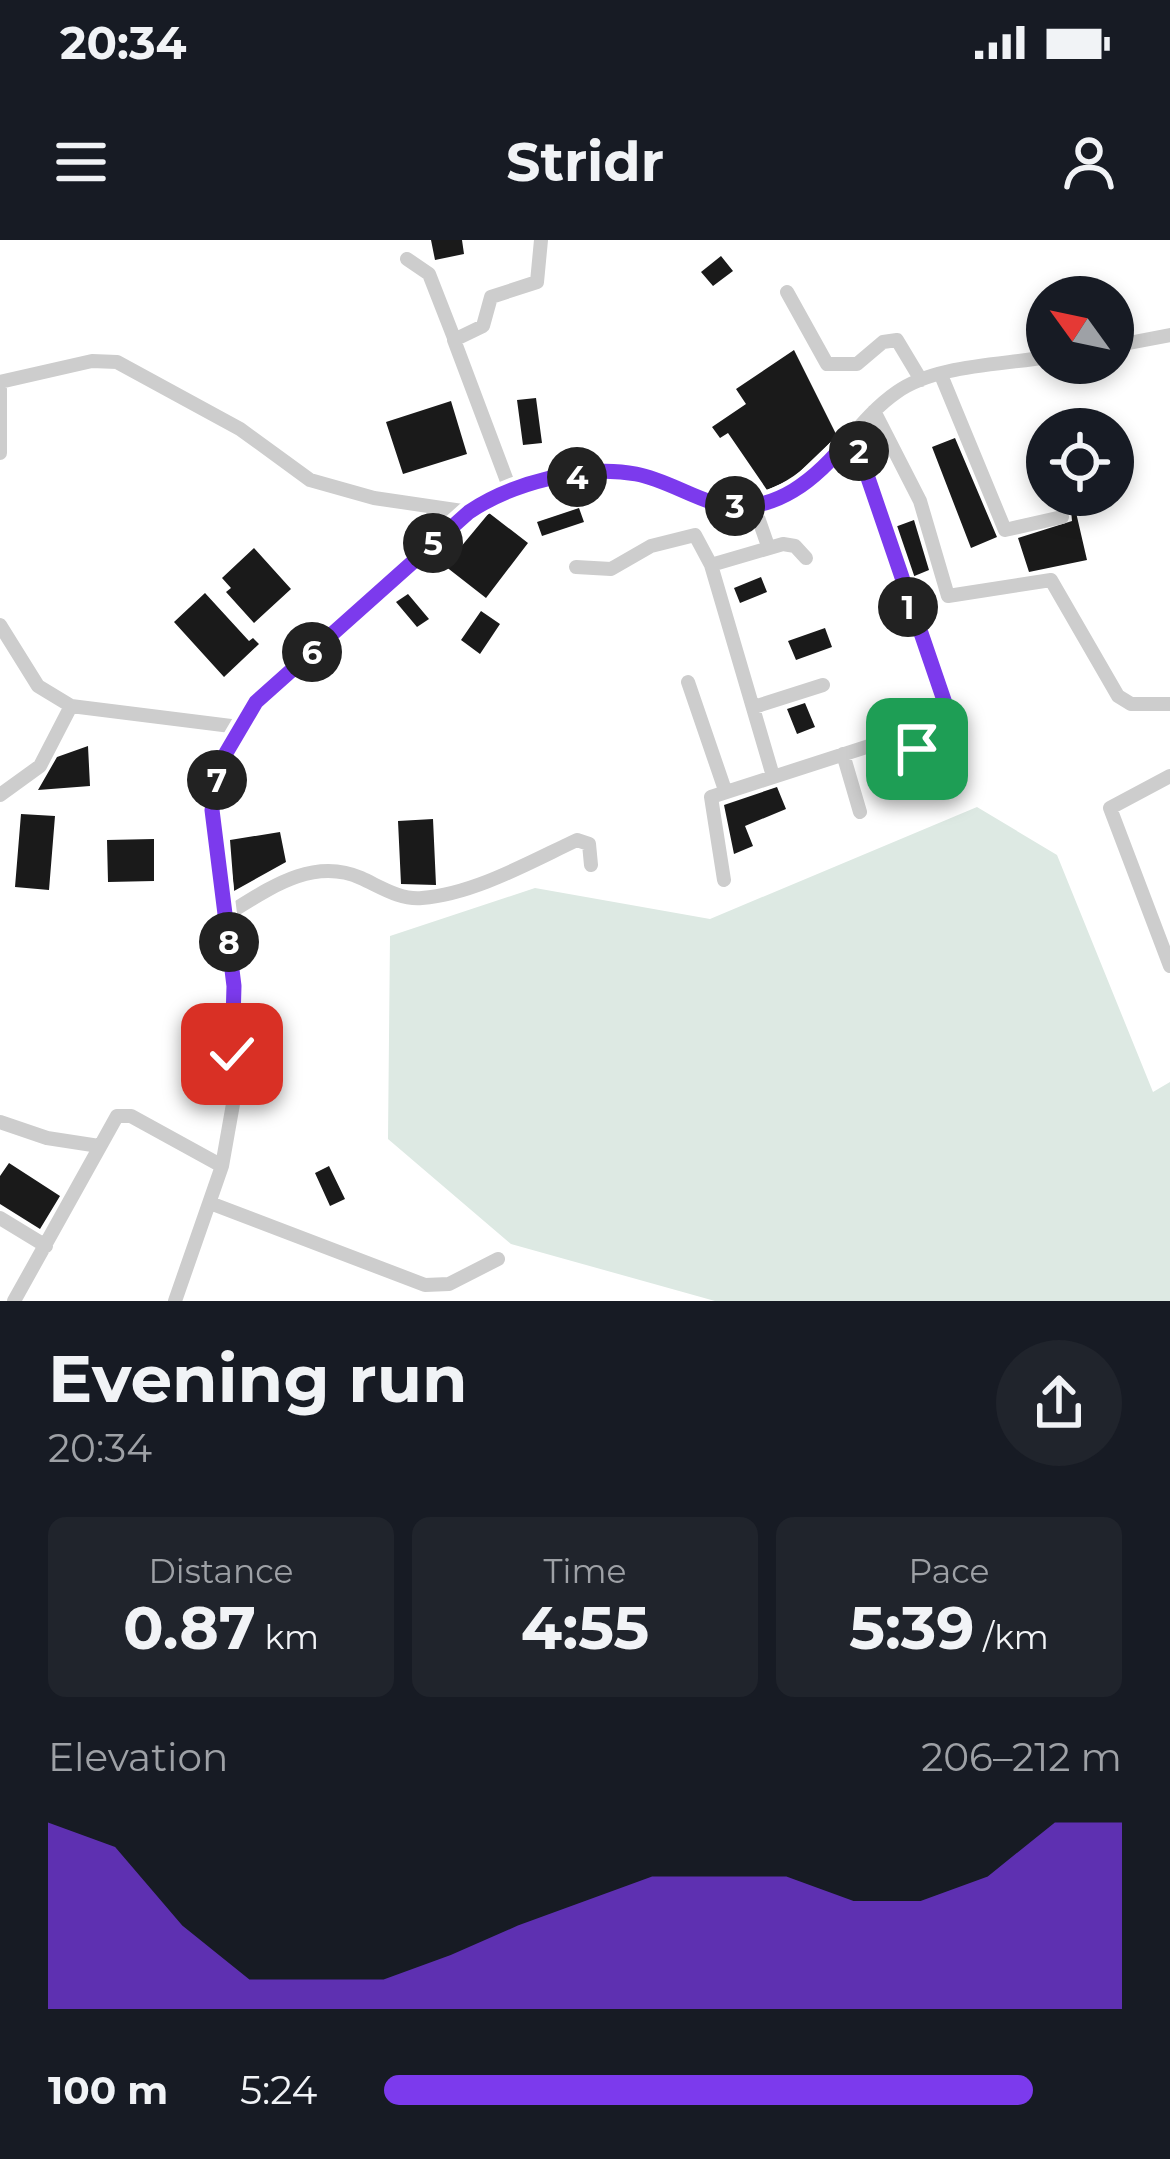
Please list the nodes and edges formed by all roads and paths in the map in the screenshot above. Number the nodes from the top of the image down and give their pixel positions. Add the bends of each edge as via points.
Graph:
1 (542, 240) edge
2 (407, 259) dead end
3 (787, 292) dead end
4 (1170, 335) edge
5 (454, 338) junction
6 (1134, 342) edge
7 (1026, 361) edge
8 (940, 375) junction
9 (921, 380) junction
10 (0, 386) edge
11 (874, 411) junction
12 (853, 434) junction
13 (0, 453) edge
14 (511, 489) junction
15 (754, 506) junction
16 (469, 512) junction
17 (1062, 517) dead end
18 (768, 546) junction
19 (806, 558) dead end
20 (710, 565) junction
21 (576, 568) dead end
22 (0, 625) edge
23 (688, 682) dead end
24 (823, 685) dead end
25 (1170, 704) edge
26 (71, 706) junction
27 (754, 707) junction
28 (239, 728) junction
29 (843, 754) junction
30 (773, 776) junction
31 (1170, 776) edge
32 (725, 790) junction
33 (0, 795) edge
34 (860, 812) dead end
35 (591, 865) dead end
36 (724, 880) dead end
37 (226, 915) junction
38 (1170, 967) edge
39 (0, 1121) edge
40 (99, 1147) junction
41 (222, 1166) junction
42 (210, 1203) junction
43 (0, 1218) edge
44 (46, 1246) junction
45 (498, 1259) dead end
46 (14, 1301) edge
47 (175, 1301) edge

1 - 5 street via 537,282 491,297 480,330
2 - 5 street via 429,274
3 - 9 street via 827,364 857,364 897,340
4 - 6 street
5 - 14 street
7 - 8 street
8 - 9 street
8 - 17 street via 1005,530
9 - 11 street
10 - 13 street
10 - 16 street via 117,362 240,429 310,480
11 - 12 street
11 - 25 street via 920,501 948,596 1051,580 1118,696
12 - 15 street via 802,486
12 - 29 street via 947,709 925,747 890,740
14 - 15 street via 627,473 718,504
14 - 16 street
15 - 18 street
16 - 28 street via 256,702
18 - 19 street via 795,546
18 - 20 street
20 - 21 street via 688,532 611,569
20 - 27 street
22 - 26 street via 38,686
23 - 32 street
24 - 27 street
26 - 28 street
26 - 33 street via 40,766
27 - 30 street
28 - 37 street via 212,810
29 - 30 street
29 - 34 street
30 - 32 street
31 - 38 street via 1110,808
32 - 36 street via 708,801
35 - 37 street via 589,844 577,840 417,899 344,871 311,872
37 - 41 street via 234,986
39 - 40 street
40 - 41 street via 111,1121 124,1114
40 - 44 street
41 - 42 street
42 - 45 street via 425,1285 449,1284
42 - 47 street
43 - 44 street
44 - 46 street

